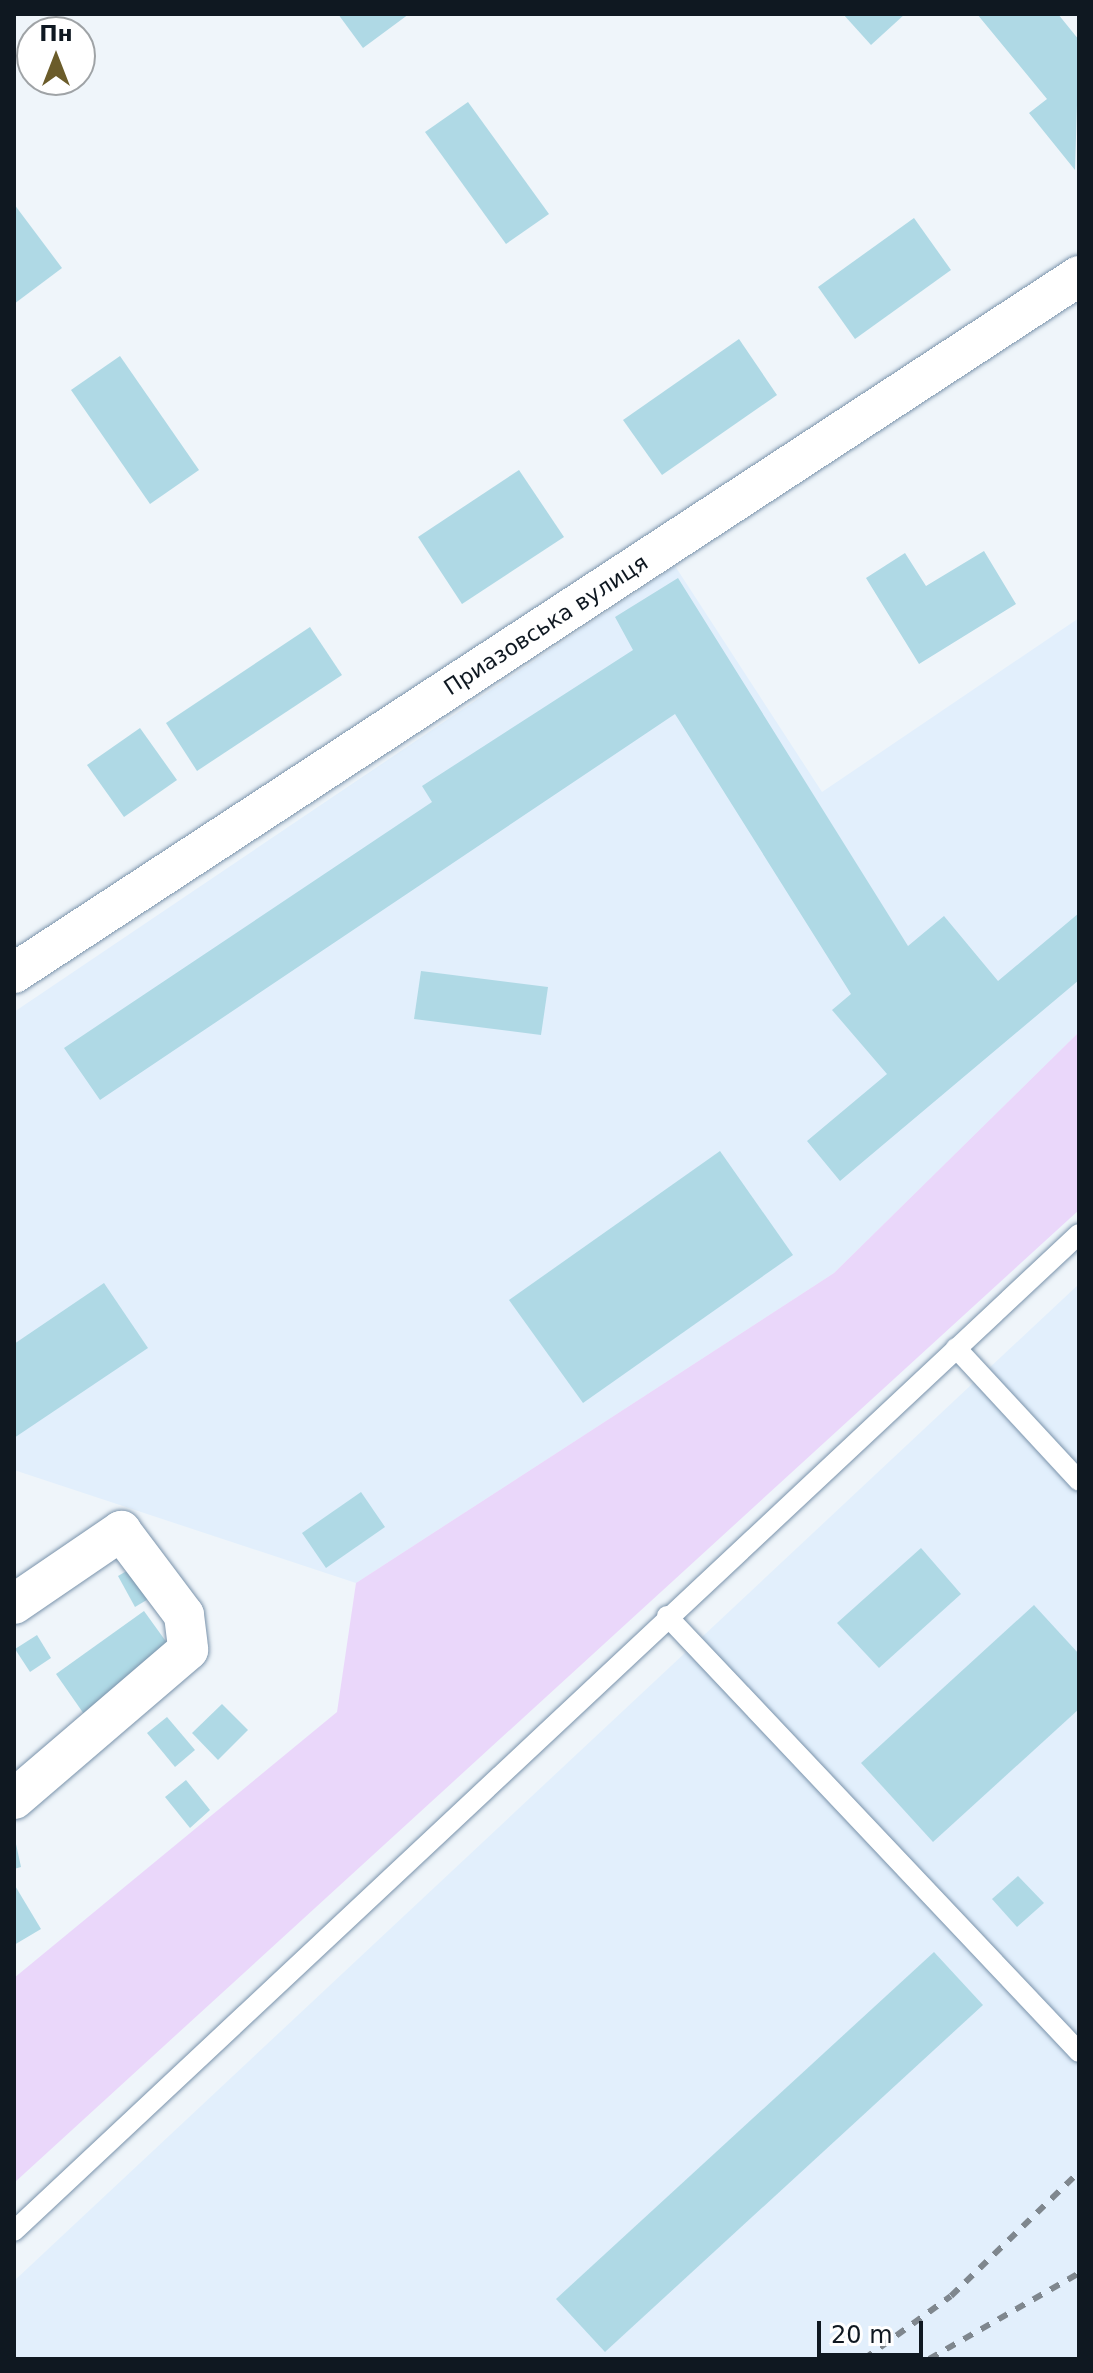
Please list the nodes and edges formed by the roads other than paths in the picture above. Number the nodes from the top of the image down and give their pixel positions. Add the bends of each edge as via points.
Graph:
1 (1079, 276) edge
2 (14, 973) edge
3 (1079, 1234) edge
4 (956, 1348) junction
5 (1079, 1481) edge
6 (14, 1604) edge
7 (667, 1616) junction
8 (14, 1799) edge
9 (1079, 2052) edge
10 (14, 2231) edge

1 - 2 street, Приазовська вулиця
3 - 4 lane
4 - 5 lane
4 - 7 lane
6 - 8 street via 121,1531 184,1615 188,1650
7 - 9 lane
7 - 10 lane

